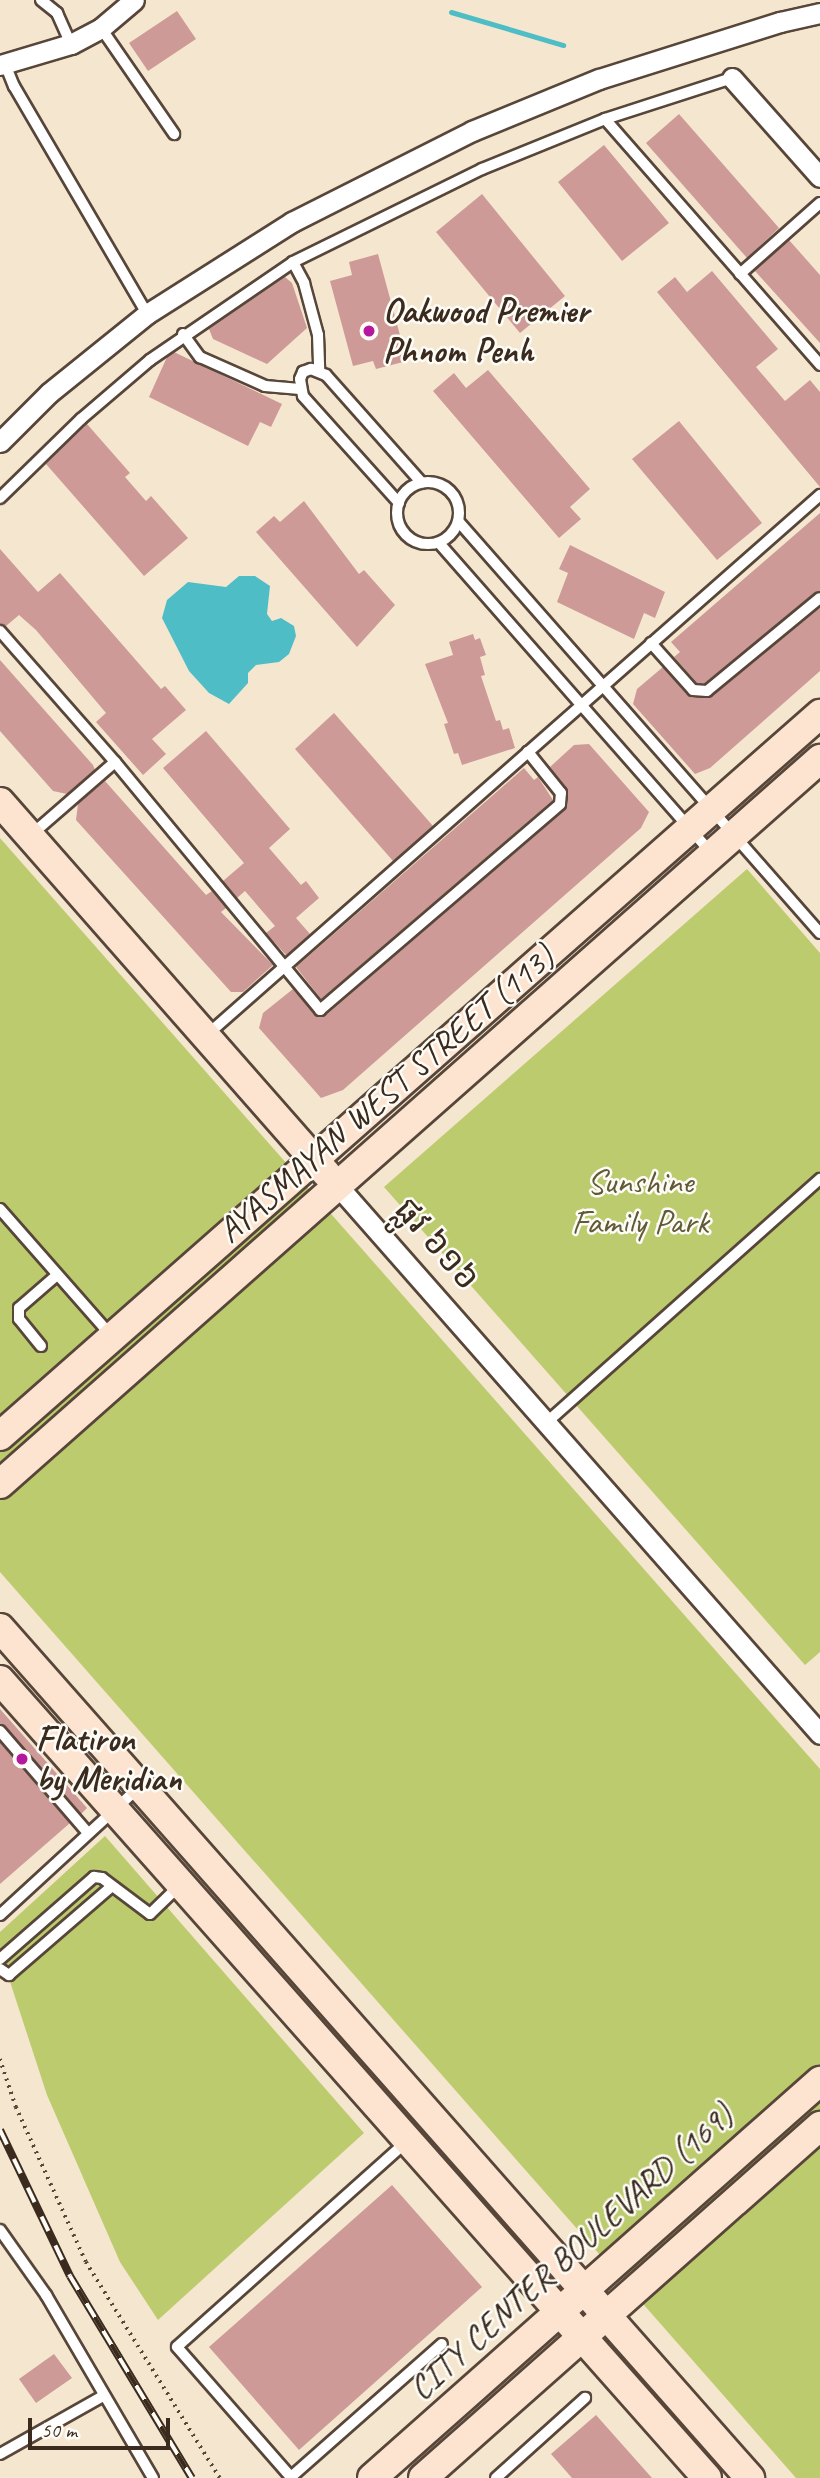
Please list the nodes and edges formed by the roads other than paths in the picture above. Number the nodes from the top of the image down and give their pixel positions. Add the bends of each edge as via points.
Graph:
1 (41, 0) edge
2 (134, 0) edge
3 (820, 13) edge
4 (101, 28) junction
5 (71, 44) junction
6 (3, 65) edge
7 (732, 78) joint
8 (605, 119) junction
9 (174, 134) dead end
10 (820, 177) edge
11 (820, 203) edge
12 (293, 262) junction
13 (740, 274) junction
14 (146, 314) junction
15 (183, 334) junction
16 (820, 365) edge
17 (318, 370) junction
18 (300, 389) junction
19 (0, 442) edge
20 (422, 483) junction
21 (820, 495) edge
22 (0, 498) edge
23 (399, 503) junction
24 (459, 522) junction
25 (439, 542) junction
26 (820, 598) edge
27 (0, 631) edge
28 (651, 643) junction
29 (603, 685) junction
30 (581, 705) junction
31 (820, 714) edge
32 (528, 752) junction
33 (820, 759) edge
34 (115, 762) junction
35 (0, 802) edge
36 (712, 809) junction
37 (690, 829) junction
38 (734, 835) junction
39 (30, 836) junction
40 (712, 854) junction
41 (590, 917) junction
42 (820, 933) edge
43 (612, 943) junction
44 (282, 965) junction
45 (206, 1036) junction
46 (314, 1159) junction
47 (820, 1179) edge
48 (337, 1185) junction
49 (0, 1209) edge
50 (57, 1275) junction
51 (112, 1338) junction
52 (41, 1346) dead end
53 (135, 1364) junction
54 (546, 1423) junction
55 (0, 1436) edge
56 (0, 1484) edge
57 (0, 1628) edge
58 (4, 1693) edge
59 (0, 1731) edge
60 (820, 1734) edge
61 (140, 1786) junction
62 (115, 1810) junction
63 (88, 1833) junction
64 (205, 1860) junction
65 (181, 1884) junction
66 (111, 1887) junction
67 (0, 1915) edge
68 (0, 1959) edge
69 (0, 1969) edge
70 (820, 2081) edge
71 (404, 2086) junction
72 (379, 2108) junction
73 (820, 2126) edge
74 (408, 2140) junction
75 (0, 2230) edge
76 (584, 2290) junction
77 (560, 2312) junction
78 (607, 2316) junction
79 (582, 2337) junction
80 (442, 2344) dead end
81 (103, 2396) junction
82 (586, 2398) dead end
83 (0, 2454) edge
84 (153, 2478) edge
85 (372, 2478) edge
86 (423, 2478) edge
87 (496, 2478) edge
88 (707, 2478) edge
89 (750, 2478) edge

1 - 5 lane via 57,13
2 - 4 street
3 - 14 street via 599,79 472,131 292,222
4 - 5 street
4 - 9 lane
5 - 6 street
6 - 14 lane
7 - 8 lane
7 - 10 street
8 - 12 lane via 482,169
8 - 13 lane
11 - 13 lane
12 - 15 lane
12 - 17 lane via 304,283 318,335
13 - 16 lane
14 - 19 street via 49,393
15 - 18 lane via 200,357 265,386
15 - 22 lane via 80,419
17 - 18 lane via 303,373
17 - 20 lane
18 - 23 lane
20 - 23 lane via 405,492
20 - 24 lane via 449,490 456,498
21 - 28 lane
23 - 25 lane via 404,532 422,544
24 - 25 lane
24 - 29 lane
25 - 30 lane
26 - 28 lane via 707,691 693,690
27 - 34 lane
28 - 29 lane
29 - 30 lane
29 - 36 lane
30 - 32 lane
30 - 37 lane
31 - 36 street, AYASMAYAN WEST STREET (113)
32 - 44 lane
32 - 44 lane via 564,799 495,862 320,1010
33 - 38 street, AYASMAYAN WEST STREET (113)
34 - 39 lane
34 - 44 lane
35 - 39 street, ផ្លូវ ៦១៦
36 - 37 street, AYASMAYAN WEST STREET (113)
36 - 38 lane
37 - 40 lane
37 - 41 street, AYASMAYAN WEST STREET (113)
38 - 40 street, AYASMAYAN WEST STREET (113)
38 - 42 lane
39 - 45 street, ផ្លូវ ៦១៦
40 - 43 street, AYASMAYAN WEST STREET (113)
41 - 43 street
41 - 46 street, AYASMAYAN WEST STREET (113)
43 - 48 street, AYASMAYAN WEST STREET (113)
44 - 45 lane
45 - 46 street, ផ្លូវ ៦១៦
46 - 48 street, ផ្លូវ ៦១៦
46 - 51 street, AYASMAYAN WEST STREET (113)
47 - 54 lane
48 - 53 street, AYASMAYAN WEST STREET (113)
48 - 54 street, ផ្លូវ ៦១៦
49 - 50 lane
50 - 51 lane
50 - 52 lane via 19,1308 19,1319
51 - 53 street
51 - 55 street, AYASMAYAN WEST STREET (113)
53 - 56 street, AYASMAYAN WEST STREET (113)
54 - 60 street, ផ្លូវ ៦១៦
57 - 61 street
58 - 62 street
59 - 63 lane
61 - 62 lane
61 - 64 street
62 - 63 lane
62 - 65 street
63 - 67 lane
64 - 65 street
64 - 71 street
65 - 66 lane via 150,1914
65 - 72 street
66 - 68 lane via 103,1878 94,1877
66 - 69 lane via 9,1975
70 - 76 street, CITY CENTER BOULEVARD (169)
71 - 72 street
71 - 76 street
72 - 74 street
73 - 78 street, CITY CENTER BOULEVARD (169)
74 - 77 street
74 - 80 lane via 177,2347 291,2477
75 - 81 lane via 46,2295
76 - 77 street, CITY CENTER BOULEVARD (169)
76 - 78 street
77 - 79 street
77 - 85 street, CITY CENTER BOULEVARD (169)
78 - 79 street, CITY CENTER BOULEVARD (169)
78 - 89 street
79 - 86 street, CITY CENTER BOULEVARD (169)
79 - 88 street
81 - 83 lane
81 - 84 lane
82 - 87 lane

